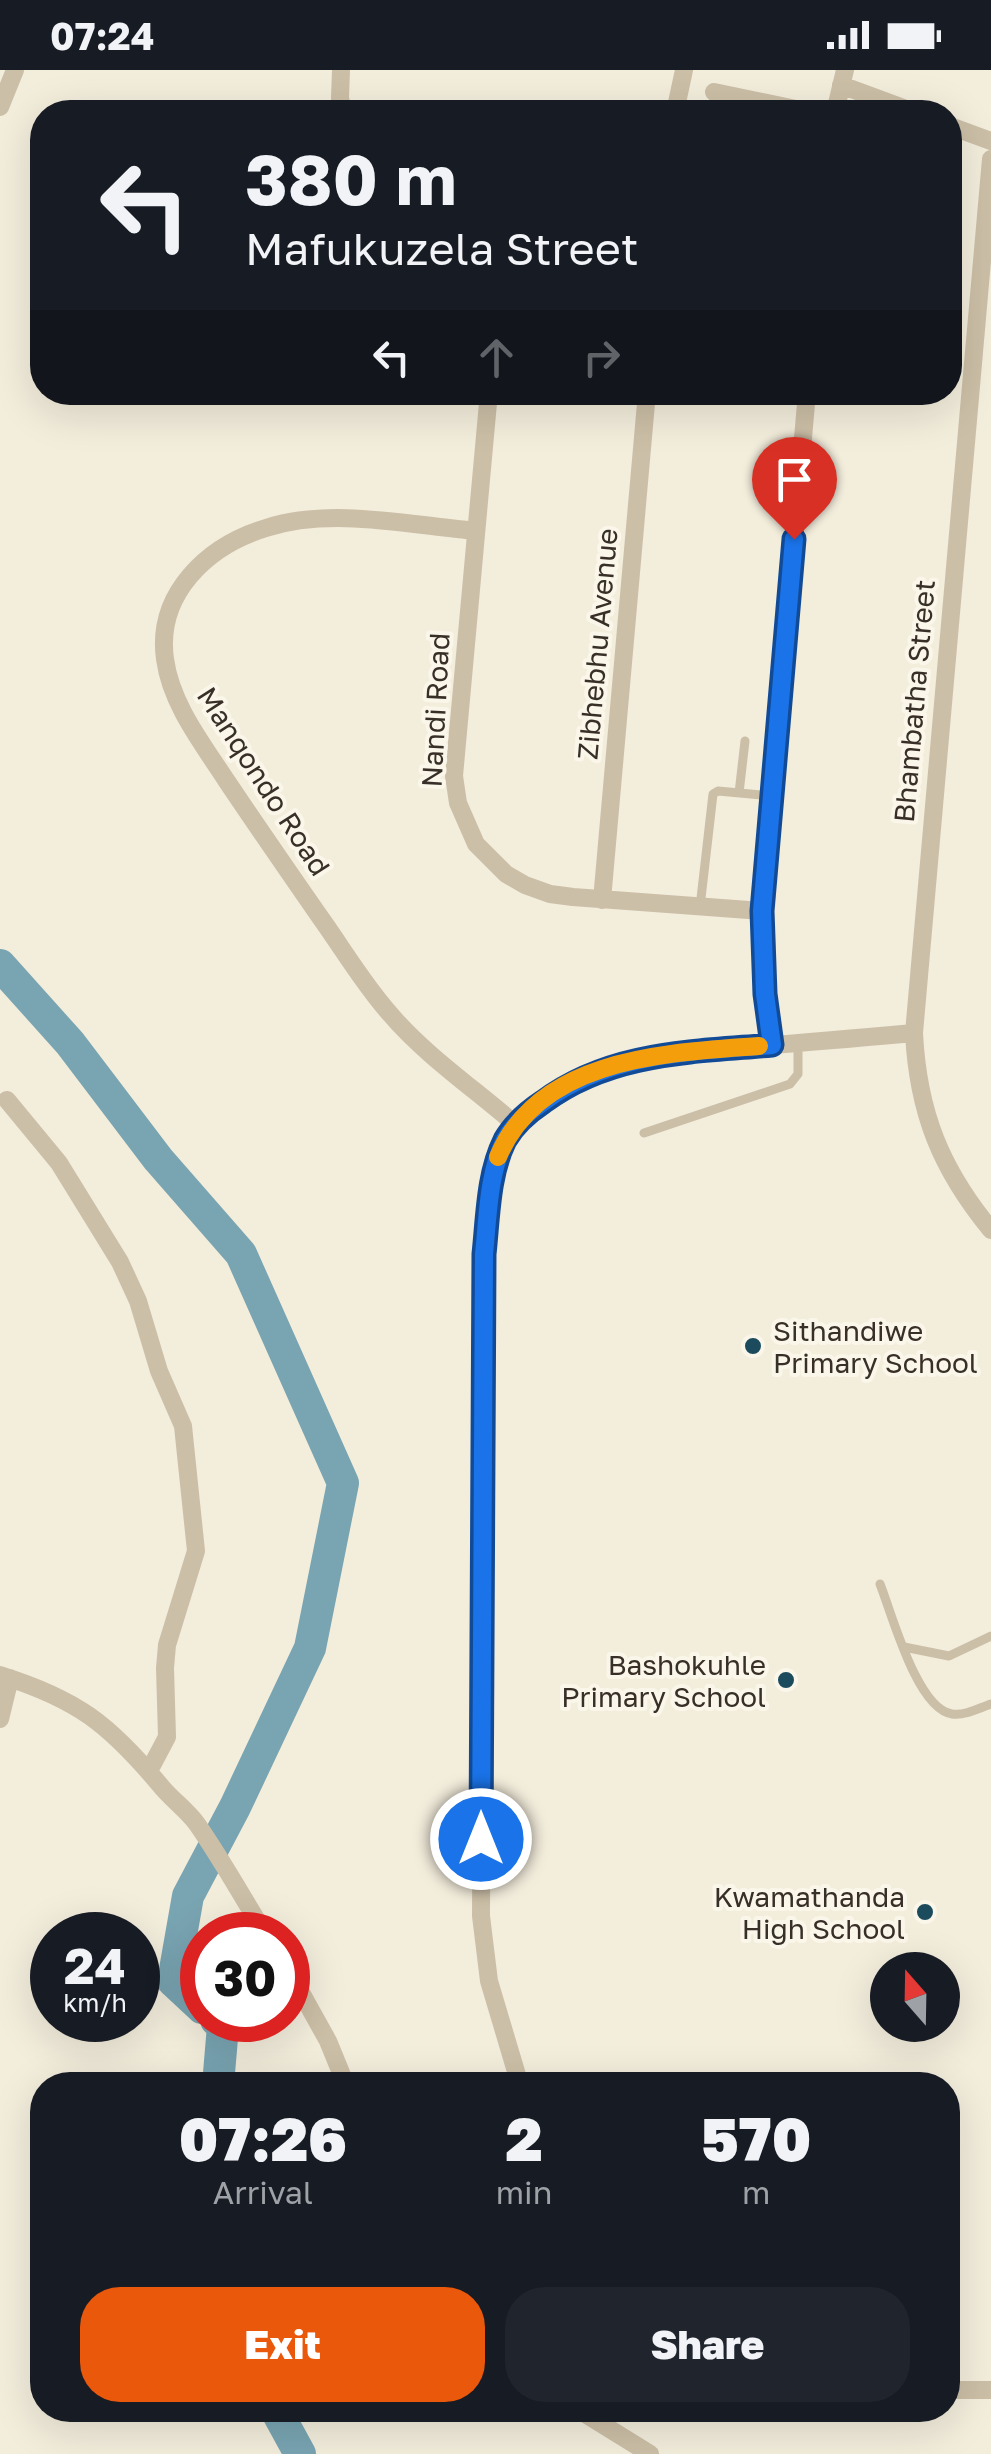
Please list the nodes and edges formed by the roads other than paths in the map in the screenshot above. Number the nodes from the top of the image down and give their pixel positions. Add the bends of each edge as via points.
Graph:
1 (15, 70) edge
2 (340, 70) edge
3 (684, 70) edge
4 (843, 78) edge
5 (714, 92) dead end
6 (340, 100) edge
7 (678, 100) edge
8 (752, 100) edge
9 (889, 100) edge
10 (0, 107) edge
11 (962, 130) edge
12 (991, 141) edge
13 (991, 158) edge
14 (970, 368) junction
15 (991, 371) edge
16 (488, 405) edge
17 (646, 405) edge
18 (806, 405) edge
19 (476, 531) junction
20 (745, 741) dead end
21 (740, 793) junction
22 (772, 796) junction
23 (602, 900) junction
24 (700, 907) junction
25 (762, 911) junction
26 (914, 1033) junction
27 (798, 1044) junction
28 (772, 1045) junction
29 (7, 1100) dead end
30 (516, 1124) junction
31 (644, 1133) dead end
32 (991, 1230) edge
33 (880, 1584) dead end
34 (991, 1636) edge
35 (904, 1647) junction
36 (5, 1676) edge
37 (991, 1704) edge
38 (0, 1719) edge
39 (144, 1765) junction
40 (252, 1912) edge
41 (310, 2009) edge
42 (341, 2072) edge
43 (516, 2072) edge
44 (960, 2390) edge
45 (991, 2390) edge
46 (599, 2422) edge
47 (650, 2454) edge

1 - 10 street
2 - 6 street
3 - 7 street
4 - 9 street
5 - 8 street
11 - 12 street
13 - 14 street, Bhambatha Street
14 - 15 street
14 - 26 street, Bhambatha Street
16 - 19 street, Nandi Road
17 - 23 street, Zibhebhu Avenue
18 - 22 street
19 - 23 street, Nandi Road via 454,776 458,804 476,844 506,874 550,894
19 - 30 street, Manqondo Road via 315,520 247,535 183,581 167,616 165,658 192,728 384,1007
20 - 21 lane
21 - 22 lane
21 - 24 lane via 711,797
22 - 25 street
23 - 24 street, Nandi Road
24 - 25 street, Nandi Road
25 - 28 street
26 - 27 street
26 - 32 street, Bhambatha Street via 918,1079 936,1144 967,1202
27 - 28 street
27 - 31 lane via 798,1074 790,1084
28 - 30 street via 606,1066 561,1088
29 - 39 street via 59,1163 120,1262 182,1426 196,1551 167,1645 167,1737
30 - 43 street via 498,1159 484,1254 481,1916 489,1981
33 - 35 lane
34 - 35 lane via 949,1656
35 - 37 lane via 939,1709 957,1714
36 - 38 street
36 - 39 street via 36,1685 102,1723
39 - 40 street via 194,1821
41 - 42 street
44 - 45 street
46 - 47 street

